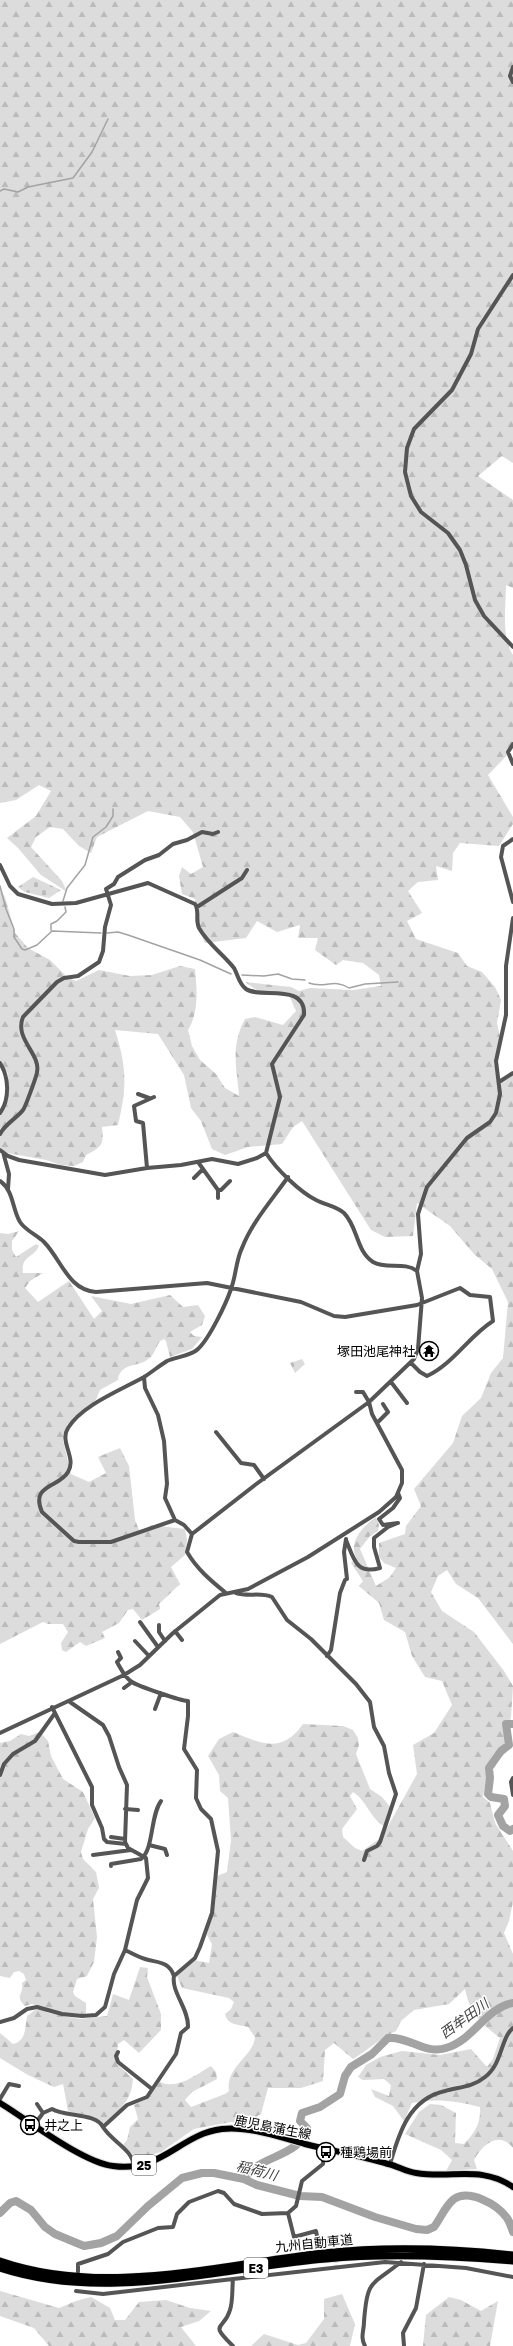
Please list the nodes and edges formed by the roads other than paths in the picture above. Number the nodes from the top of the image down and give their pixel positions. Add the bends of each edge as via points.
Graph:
1 (513, 67) edge
2 (513, 82) edge
3 (513, 274) edge
4 (513, 647) edge
5 (513, 744) edge
6 (513, 764) edge
7 (218, 832) dead end
8 (513, 839) edge
9 (0, 865) edge
10 (247, 870) dead end
11 (108, 896) junction
12 (513, 902) edge
13 (197, 907) junction
14 (513, 918) edge
15 (0, 1063) edge
16 (513, 1073) edge
17 (499, 1082) junction
18 (138, 1094) dead end
19 (0, 1113) edge
20 (0, 1134) edge
21 (1, 1152) edge
22 (266, 1153) junction
23 (198, 1162) junction
24 (147, 1168) junction
25 (202, 1170) junction
26 (288, 1177) junction
27 (194, 1178) dead end
28 (0, 1181) edge
29 (230, 1181) dead end
30 (8, 1189) junction
31 (218, 1190) junction
32 (218, 1198) dead end
33 (417, 1271) junction
34 (232, 1288) junction
35 (421, 1303) junction
36 (411, 1363) junction
37 (144, 1377) junction
38 (391, 1382) junction
39 (356, 1392) dead end
40 (369, 1402) junction
41 (407, 1403) dead end
42 (383, 1404) dead end
43 (377, 1423) junction
44 (216, 1432) dead end
45 (264, 1479) junction
46 (398, 1493) junction
47 (175, 1520) junction
48 (192, 1534) junction
49 (344, 1535) junction
50 (346, 1540) junction
51 (234, 1592) junction
52 (226, 1593) junction
53 (140, 1622) dead end
54 (159, 1626) dead end
55 (175, 1631) junction
56 (165, 1640) junction
57 (182, 1640) dead end
58 (134, 1641) dead end
59 (158, 1647) junction
60 (118, 1652) dead end
61 (149, 1656) junction
62 (327, 1656) junction
63 (124, 1675) junction
64 (132, 1682) junction
65 (124, 1688) dead end
66 (161, 1693) junction
67 (70, 1702) junction
68 (52, 1708) junction
69 (155, 1709) dead end
70 (55, 1713) junction
71 (0, 1733) edge
72 (0, 1775) edge
73 (513, 1778) edge
74 (513, 1795) edge
75 (161, 1801) dead end
76 (125, 1809) junction
77 (138, 1810) dead end
78 (111, 1837) dead end
79 (126, 1842) junction
80 (149, 1845) junction
81 (132, 1850) junction
82 (93, 1855) dead end
83 (167, 1855) dead end
84 (144, 1856) junction
85 (364, 1860) dead end
86 (111, 1866) dead end
87 (125, 1950) junction
88 (174, 1976) junction
89 (0, 2022) edge
90 (513, 2028) edge
91 (118, 2052) dead end
92 (19, 2086) dead end
93 (152, 2089) junction
94 (0, 2100) edge
95 (0, 2103) edge
96 (37, 2104) dead end
97 (43, 2113) junction
98 (35, 2124) junction
99 (103, 2128) junction
100 (324, 2148) junction
101 (390, 2164) junction
102 (134, 2167) junction
103 (513, 2187) edge
104 (288, 2213) junction
105 (334, 2241) dead end
106 (442, 2256) junction
107 (513, 2257) edge
108 (0, 2261) edge
109 (402, 2262) junction
110 (424, 2264) junction
111 (513, 2266) edge
112 (0, 2268) edge
113 (78, 2272) dead end
114 (513, 2277) edge
115 (233, 2279) junction
116 (76, 2291) dead end
117 (233, 2346) edge
118 (365, 2346) edge
119 (404, 2346) edge

1 - 2 street via 510,76
3 - 4 street via 478,329 471,354 452,390 414,429 406,453 405,472 411,496 421,512 448,533 460,550 474,600 484,616
5 - 6 street via 508,752
7 - 11 street via 202,832 173,844 159,855 145,860 118,877 114,884 106,889
8 - 12 street via 502,846 501,857
9 - 11 street via 10,886 23,897 63,904
10 - 13 street via 242,878
11 - 13 street via 148,883 188,900
11 - 20 street via 111,905 104,927 104,951 99,962 78,976 57,982 22,1017 22,1035 38,1072 25,1107
13 - 22 street via 198,927 216,952 234,968 243,986 252,992 292,996 299,1001 304,1011 302,1019 272,1064 280,1097
14 - 17 street via 506,966 506,1014 496,1061
15 - 19 street via 6,1073 7,1088
16 - 17 street
17 - 33 street via 500,1094 493,1119 467,1138 424,1192 418,1214 421,1254
18 - 24 street via 152,1097 134,1106 136,1121 143,1123
21 - 24 street via 19,1160 105,1175
21 - 30 street via 9,1174
22 - 23 street via 238,1164 212,1159
22 - 26 street
23 - 24 street
23 - 25 street
25 - 27 street
25 - 31 street
26 - 33 street via 307,1195 344,1213 352,1224 363,1252 372,1261 381,1265 408,1266
26 - 34 street via 254,1223 244,1243
28 - 30 street
29 - 31 street
30 - 34 street via 20,1222 44,1243 72,1280 85,1290 96,1292 203,1282
31 - 32 street
33 - 35 street via 422,1294
34 - 35 street via 301,1302 340,1317
34 - 37 street via 215,1324 198,1350 168,1361
35 - 36 street via 418,1349
35 - 36 street via 460,1288 470,1295 490,1297 493,1321 478,1330 471,1340 430,1374 423,1375
36 - 38 street
37 - 47 street via 145,1388 158,1414 164,1441 166,1498
37 - 47 street via 99,1401 67,1429 65,1437 71,1461 69,1472 42,1490 40,1507 47,1518 74,1541 84,1543 111,1542
38 - 40 street
38 - 41 street
39 - 40 street via 363,1392
40 - 43 street
40 - 45 street
42 - 43 street via 388,1412
43 - 46 street via 402,1470 403,1479
44 - 45 street via 241,1463 254,1466
45 - 48 street
46 - 49 street via 384,1509
46 - 50 street via 400,1498 393,1508 379,1519 383,1525 398,1523 374,1538 380,1568 369,1571 359,1567
47 - 48 street
48 - 52 street via 187,1552 201,1573
49 - 50 street
49 - 51 street via 254,1586
50 - 62 street via 344,1552 348,1579 345,1580 340,1593 338,1616
51 - 52 street
51 - 62 street via 245,1596 272,1597 287,1620
52 - 55 street via 215,1598
53 - 59 street
54 - 56 street via 159,1632
55 - 56 street
55 - 57 street
56 - 59 street
58 - 61 street
59 - 61 street
60 - 63 street via 121,1658 118,1662
61 - 63 street
62 - 85 street via 360,1688 370,1702 374,1727 384,1746 389,1773 396,1790 396,1798 380,1842 378,1846 367,1851
63 - 64 street
63 - 67 street
64 - 65 street
64 - 66 street
66 - 69 street
66 - 88 street via 188,1701 184,1749 197,1770 198,1805 212,1819 218,1851 212,1913 195,1958
67 - 68 street
67 - 76 street via 103,1725 109,1736 127,1785
68 - 70 street
68 - 71 street
70 - 72 street via 35,1740 13,1754 4,1764
70 - 79 street via 92,1787 92,1805 104,1839 107,1842
73 - 74 street
75 - 80 street via 150,1832
76 - 77 street
76 - 79 street
78 - 79 street
79 - 81 street
80 - 83 street via 165,1849
80 - 84 street
81 - 82 street
81 - 84 street
84 - 86 street via 141,1859
84 - 87 street via 148,1865 148,1878 137,1900
87 - 88 street via 161,1962
87 - 89 street via 114,1974 105,2007 96,2015 62,2014 37,2007
88 - 93 street via 173,1983 188,2020 188,2027 181,2033 176,2054
90 - 101 street via 507,2036 496,2064 484,2078 471,2085 433,2094 419,2102 399,2131
91 - 93 street via 118,2062
92 - 94 street via 9,2084
93 - 99 street via 147,2097 127,2105
95 - 98 main road, 鹿児島蒲生線 / 25
96 - 97 street
97 - 98 street
97 - 99 street via 52,2109 65,2115 96,2120
98 - 102 main road, 鹿児島蒲生線 / 25 via 93,2160 113,2166
99 - 102 street via 109,2137 131,2155
100 - 101 main road, 鹿児島蒲生線 / 25
100 - 102 main road, 鹿児島蒲生線 / 25 via 248,2131 222,2129 202,2134 162,2158
100 - 104 street via 322,2166 308,2174 300,2185 296,2206
101 - 103 main road, 鹿児島蒲生線 / 25 via 422,2174 485,2174
104 - 105 street via 294,2237 316,2231 318,2241
104 - 113 street via 262,2214 234,2204 224,2193 218,2191 189,2202 177,2214 173,2227 158,2228 123,2242 108,2254 78,2264
106 - 107 highway, 九州自動車道 / E3
106 - 111 highway
106 - 112 highway, 九州自動車道 / E3 via 326,2259 171,2280 108,2284 60,2281
107 - 108 highway, 九州自動車道 / E3 via 446,2250 366,2250 149,2276 108,2278 60,2275
109 - 110 street
109 - 115 street via 336,2266
109 - 118 street via 377,2279 369,2290 362,2336
110 - 114 street via 477,2269
110 - 119 street via 416,2308 403,2333
115 - 116 street via 117,2293
115 - 117 street via 230,2310 221,2323 220,2330

